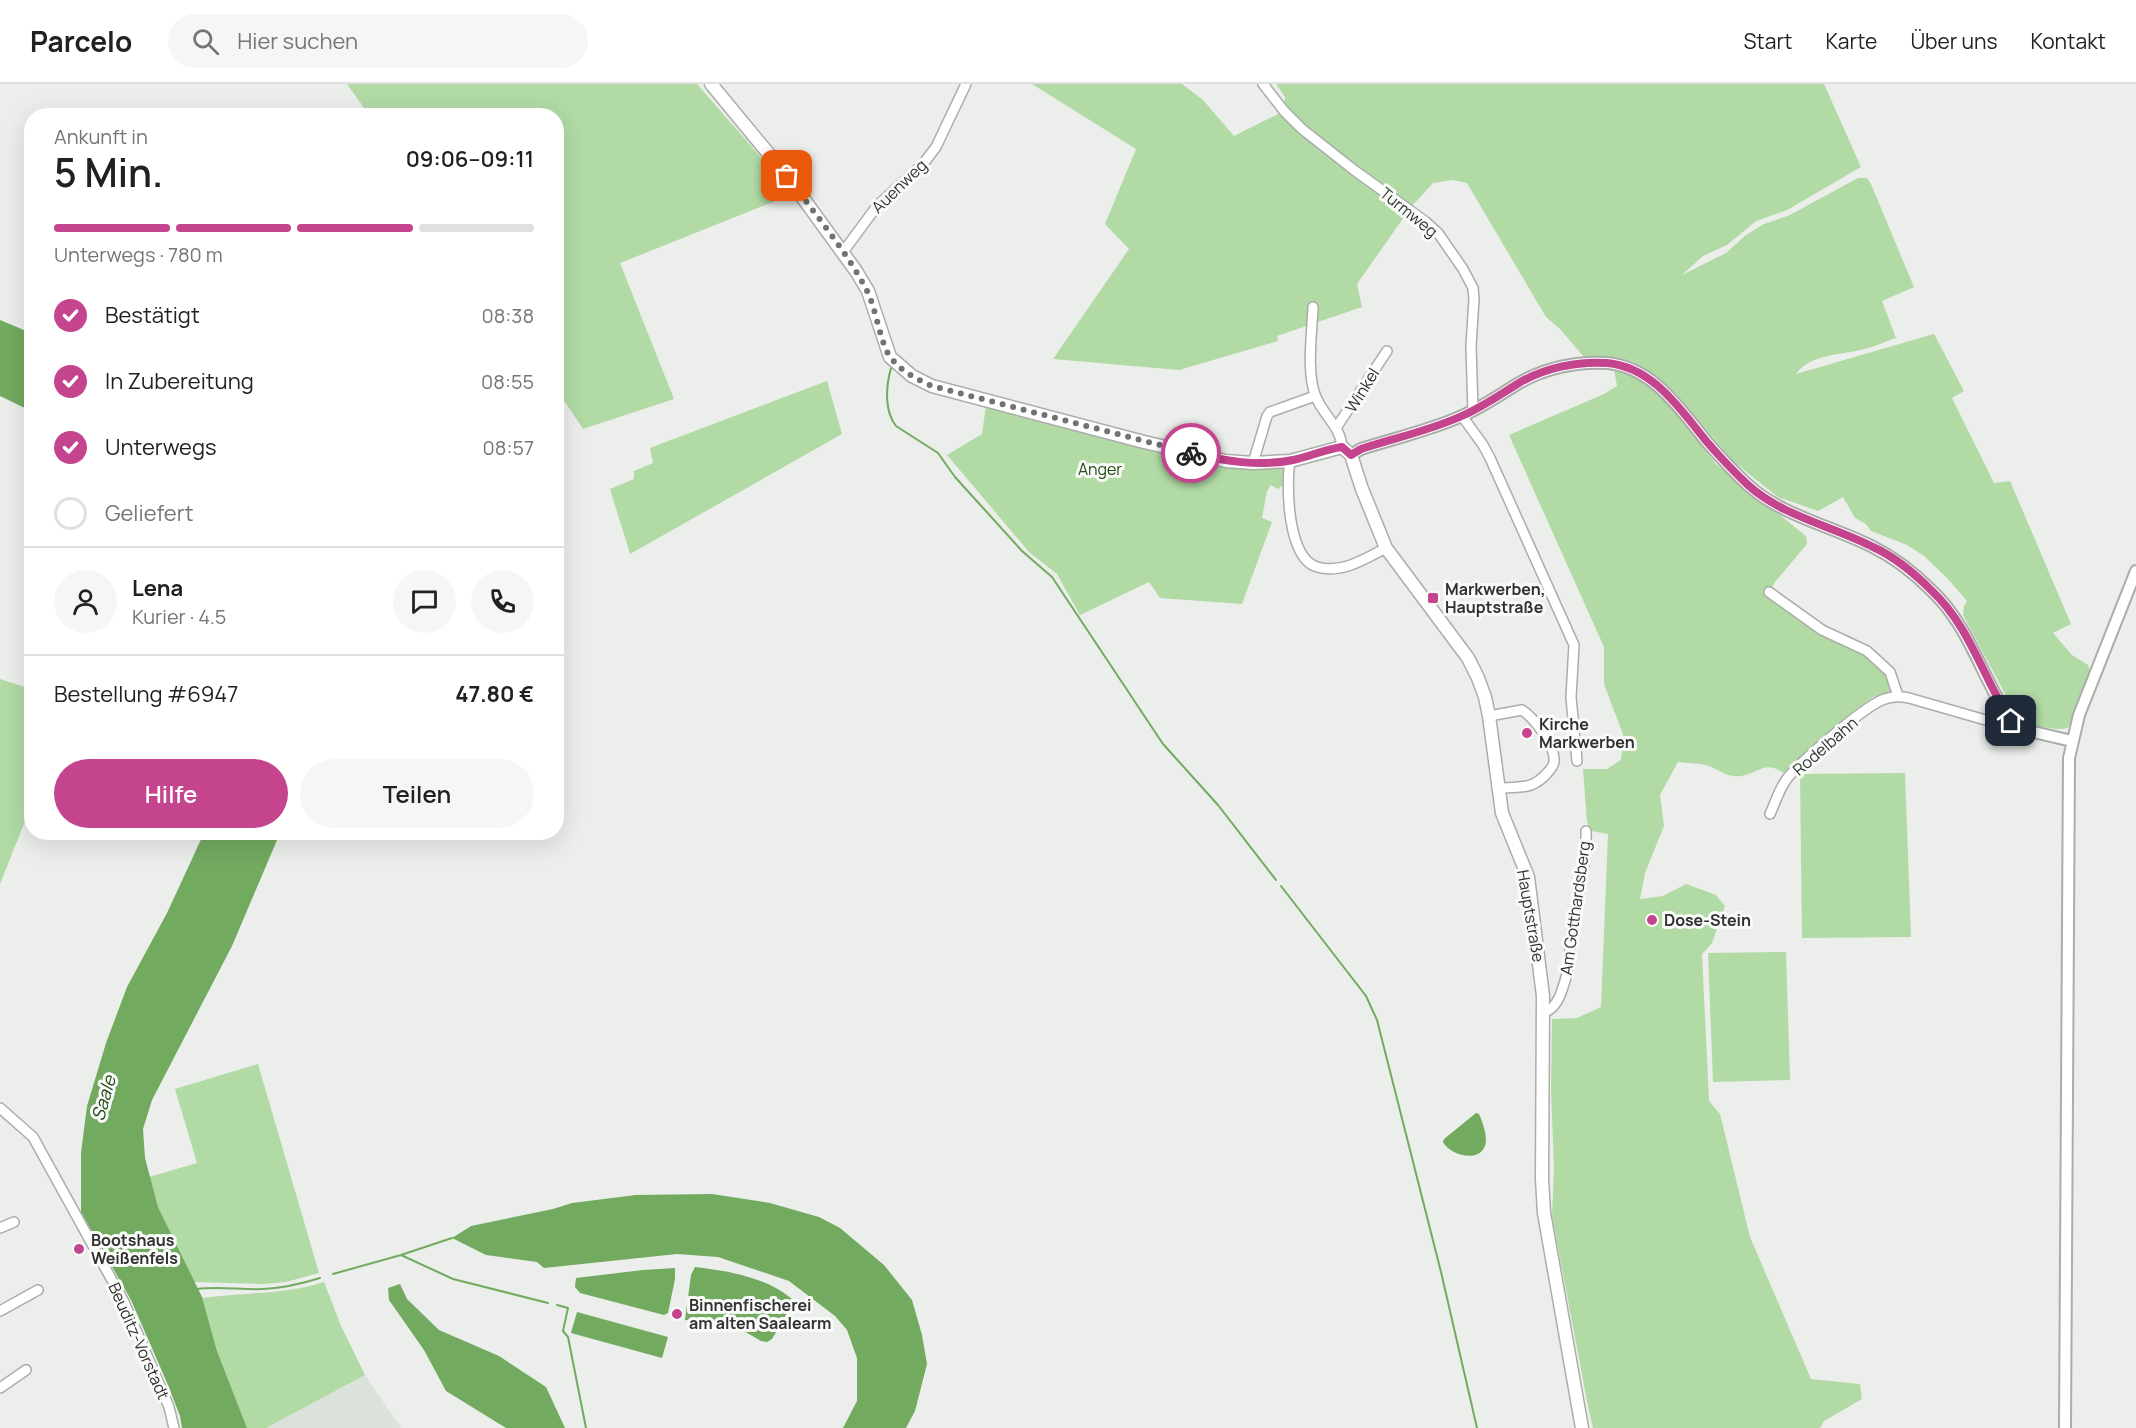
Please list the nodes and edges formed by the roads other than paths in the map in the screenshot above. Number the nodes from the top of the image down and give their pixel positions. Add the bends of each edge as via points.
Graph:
1 (711, 84) edge
2 (966, 84) edge
3 (1265, 87) edge
4 (843, 252) junction
5 (1313, 307) dead end
6 (1387, 351) dead end
7 (1315, 396) junction
8 (1473, 411) junction
9 (1462, 416) junction
10 (1336, 428) junction
11 (1347, 451) junction
12 (1290, 461) junction
13 (1253, 463) junction
14 (1386, 548) junction
15 (2136, 571) edge
16 (1769, 592) dead end
17 (1898, 696) junction
18 (1489, 716) junction
19 (2011, 721) junction
20 (2072, 741) junction
21 (1575, 742) junction
22 (1551, 746) junction
23 (1577, 761) dead end
24 (1497, 788) junction
25 (1770, 814) dead end
26 (1586, 831) dead end
27 (1544, 1012) junction
28 (0, 1108) edge
29 (14, 1222) dead end
30 (0, 1228) edge
31 (38, 1290) dead end
32 (0, 1311) edge
33 (26, 1370) dead end
34 (0, 1388) edge
35 (174, 1428) edge
36 (1582, 1428) edge
37 (2065, 1428) edge

1 - 4 main road
2 - 4 street, Auenweg via 936,147 877,206
3 - 8 street, Turmweg via 1302,129 1438,233 1463,269 1474,298
4 - 13 main road via 868,291 887,352 912,376 932,386 1144,442 1226,461
5 - 7 street, Winkel via 1311,365
6 - 10 street, Winkel
7 - 10 street, Winkel
7 - 13 street via 1270,412
8 - 9 street
8 - 19 street via 1520,382 1573,364 1607,363 1644,375 1674,400 1749,486 1771,502 1875,547 1933,591 1964,632
9 - 11 street
9 - 21 street via 1490,458 1574,645 1571,697
10 - 11 street, Winkel
11 - 12 main road
11 - 14 main road, Hauptstraße
12 - 13 main road
12 - 14 street via 1287,486 1291,517 1301,552 1310,564 1348,566
14 - 18 main road, Hauptstraße via 1468,658
15 - 20 street
16 - 17 street via 1822,630 1867,651 1890,672
17 - 19 street via 1996,723
17 - 25 street, Rodelbahn via 1871,706 1804,761 1786,780
18 - 22 street via 1522,710 1530,715
18 - 24 main road, Hauptstraße
19 - 20 street via 2025,730
20 - 37 street via 2068,771
21 - 22 street
21 - 23 street
22 - 24 street via 1554,761 1534,784
24 - 27 main road, Hauptstraße via 1502,813 1528,877
26 - 27 street, Am Gotthardsberg via 1568,969 1554,1006
27 - 36 main road, Hauptstraße via 1544,1206
28 - 35 street, Beuditz-Vorstadt via 33,1137 124,1302 169,1407
29 - 30 street
31 - 32 street
33 - 34 street

